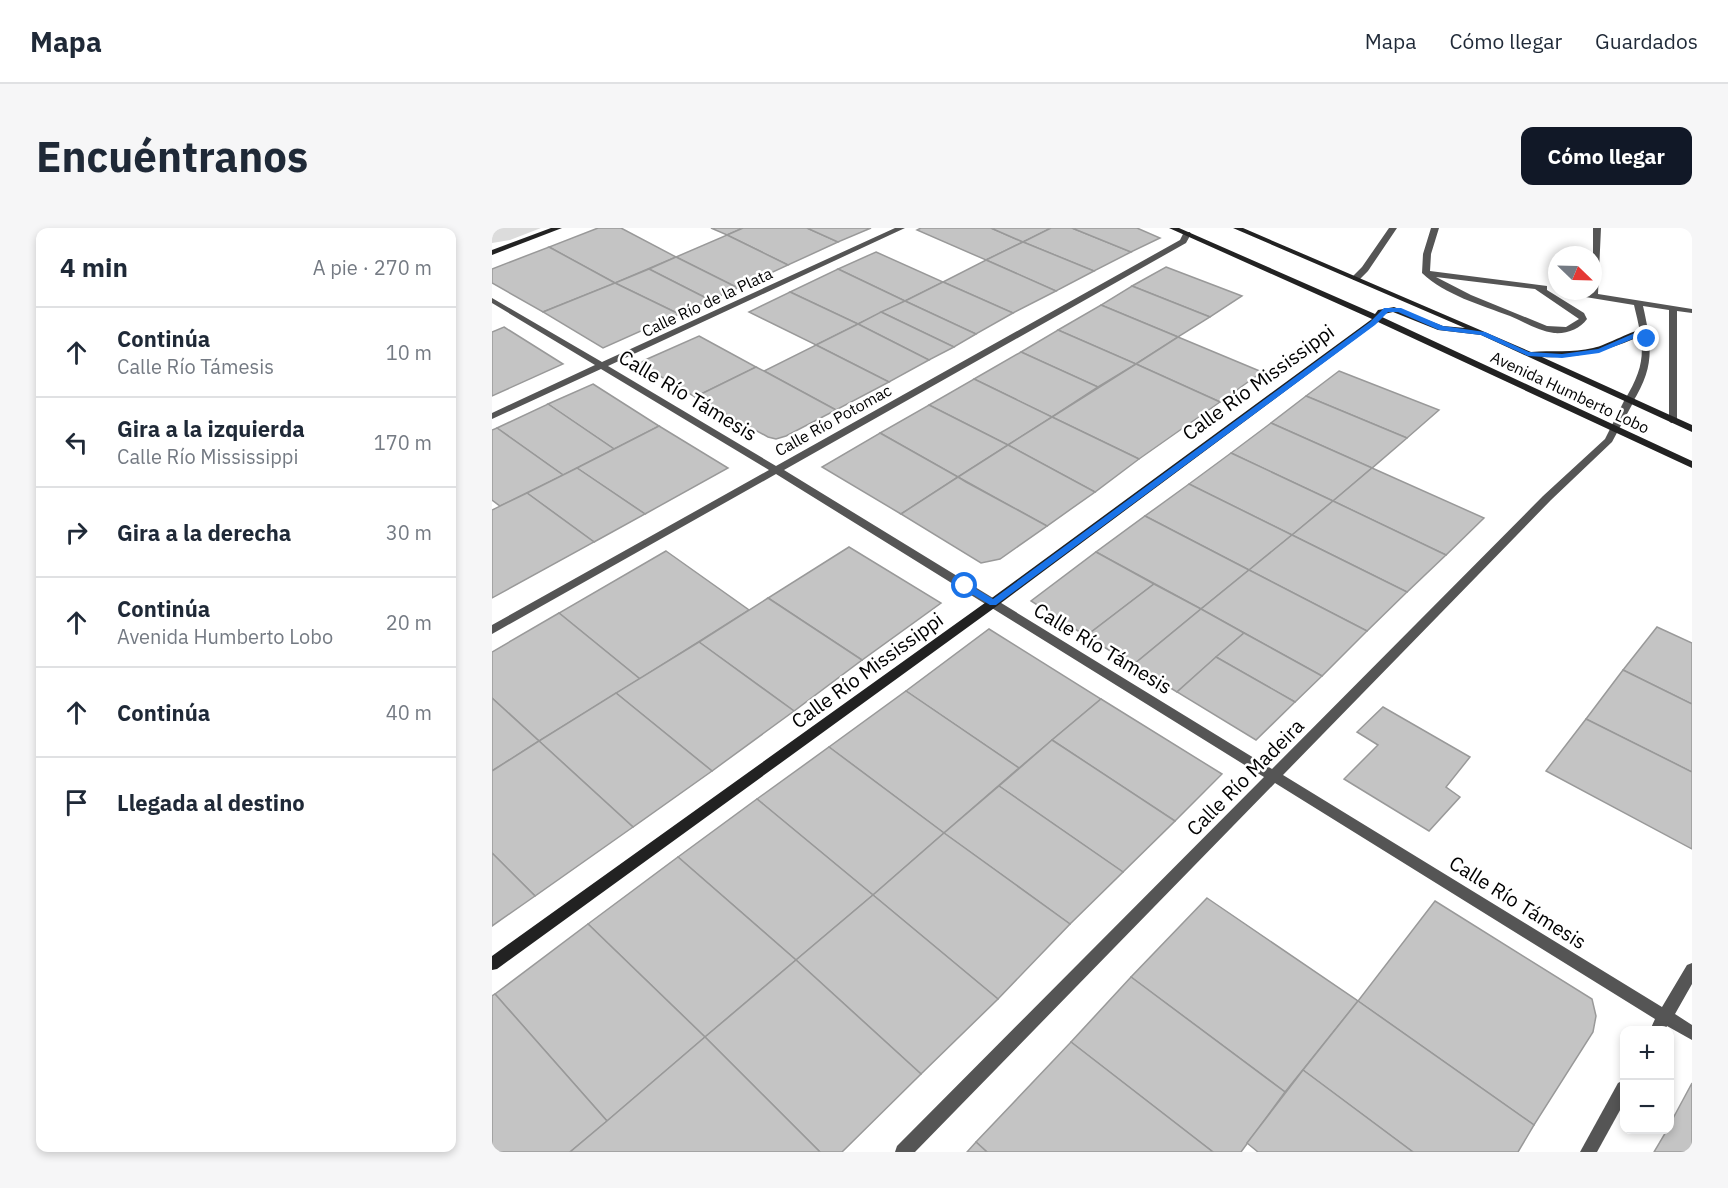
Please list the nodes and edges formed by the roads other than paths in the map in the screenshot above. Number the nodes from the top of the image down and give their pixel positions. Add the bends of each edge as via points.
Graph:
1 (558, 228) edge
2 (902, 228) edge
3 (1173, 228) edge
4 (1237, 228) edge
5 (1393, 228) edge
6 (1435, 228) edge
7 (1597, 228) edge
8 (1187, 234) junction
9 (1596, 246) edge
10 (492, 251) edge
11 (1426, 273) junction
12 (1356, 278) junction
13 (1537, 287) junction
14 (1548, 289) edge
15 (1602, 297) edge
16 (492, 300) edge
17 (1638, 303) junction
18 (1673, 309) junction
19 (1692, 311) edge
20 (1377, 318) junction
21 (1644, 332) junction
22 (1483, 333) junction
23 (1528, 354) junction
24 (603, 366) junction
25 (1629, 401) junction
26 (492, 416) edge
27 (1674, 421) junction
28 (1614, 429) junction
29 (1692, 429) edge
30 (1692, 465) edge
31 (775, 469) junction
32 (993, 603) junction
33 (492, 630) edge
34 (1274, 775) junction
35 (492, 964) edge
36 (1692, 970) edge
37 (1665, 1016) junction
38 (1659, 1026) edge
39 (1692, 1033) edge
40 (1620, 1095) edge
41 (903, 1152) edge
42 (1588, 1152) edge

1 - 10 main road
2 - 24 street, Calle Río de la Plata
3 - 8 main road, Avenida Humberto Lobo
4 - 12 main road, Avenida Humberto Lobo
5 - 12 street
6 - 11 street
7 - 9 street
8 - 20 main road, Avenida Humberto Lobo
8 - 31 street, Calle Río Potomac via 1183,241 1041,322
11 - 13 street
11 - 13 street via 1464,295 1550,329 1567,329 1581,323 1581,315
12 - 22 main road, Avenida Humberto Lobo
13 - 14 street
15 - 17 street
16 - 24 street, Calle Río Támesis
17 - 18 street
17 - 21 street, Calle Río Madeira
18 - 19 street
18 - 27 street
20 - 22 main road via 1394,309 1441,328
20 - 28 main road, Avenida Humberto Lobo
20 - 32 main road, Calle Río Mississippi
21 - 23 main road via 1599,351 1562,356
21 - 25 street, Calle Río Madeira via 1646,368
22 - 23 main road, Avenida Humberto Lobo
23 - 25 main road, Avenida Humberto Lobo
24 - 26 street, Calle Río de la Plata
24 - 31 street, Calle Río Támesis
25 - 27 main road, Avenida Humberto Lobo
25 - 28 street, Calle Río Madeira
27 - 29 main road, Avenida Humberto Lobo
28 - 30 main road, Avenida Humberto Lobo
28 - 34 street, Calle Río Madeira via 1608,440
31 - 32 street, Calle Río Támesis
31 - 33 street, Calle Río Potomac
32 - 34 street, Calle Río Támesis
32 - 35 main road, Calle Río Mississippi
34 - 37 street, Calle Río Támesis
34 - 41 street, Calle Río Madeira
36 - 37 street
37 - 38 street
37 - 39 street, Calle Río Támesis
40 - 42 street

